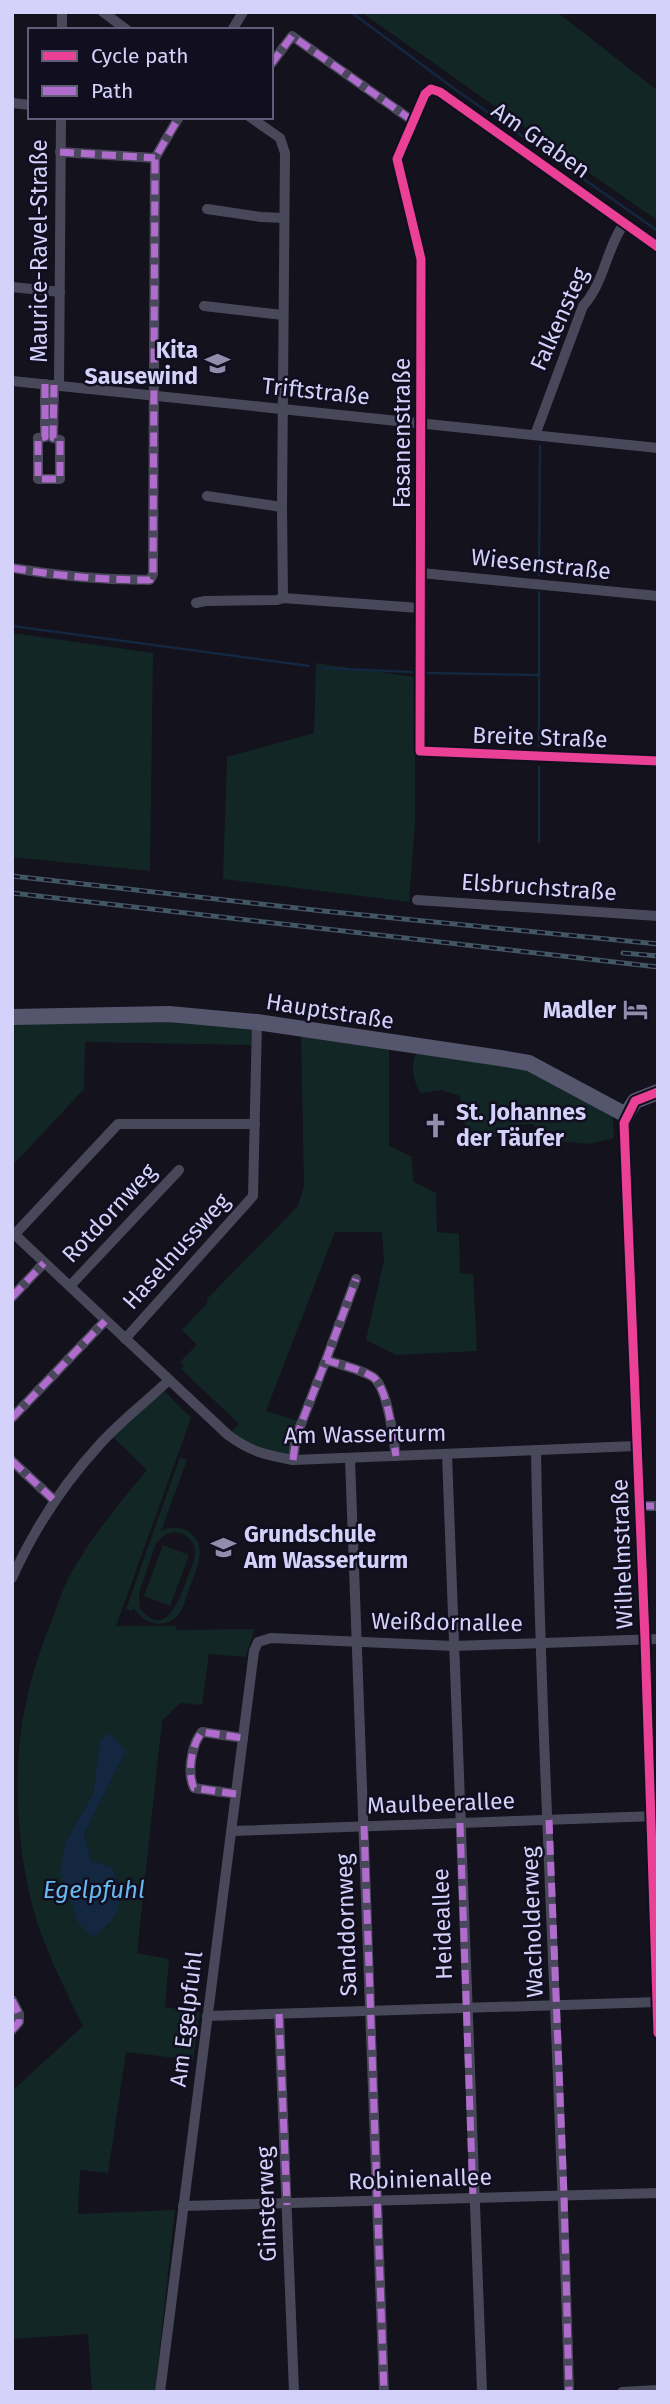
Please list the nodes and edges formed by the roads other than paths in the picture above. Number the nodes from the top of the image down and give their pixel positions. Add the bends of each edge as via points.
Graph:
1 (103, 12) edge
2 (243, 12) edge
3 (124, 28) edge
4 (233, 28) edge
5 (273, 61) edge
6 (61, 119) edge
7 (178, 119) edge
8 (253, 119) edge
9 (413, 121) junction
10 (60, 152) junction
11 (155, 158) junction
12 (206, 209) dead end
13 (284, 218) junction
14 (625, 222) junction
15 (658, 247) edge
16 (12, 287) edge
17 (60, 292) junction
18 (204, 306) dead end
19 (283, 315) junction
20 (12, 381) edge
21 (53, 385) junction
22 (153, 396) junction
23 (283, 409) junction
24 (421, 424) junction
25 (535, 435) junction
26 (49, 438) dead end
27 (658, 447) edge
28 (206, 496) dead end
29 (282, 508) junction
30 (12, 568) edge
31 (421, 573) junction
32 (658, 596) edge
33 (283, 598) junction
34 (196, 603) dead end
35 (419, 608) junction
36 (420, 751) joint
37 (658, 761) edge
38 (417, 900) dead end
39 (658, 916) edge
40 (12, 1017) edge
41 (257, 1023) junction
42 (658, 1092) edge
43 (626, 1115) junction
44 (255, 1124) junction
45 (179, 1170) dead end
46 (14, 1233) edge
47 (44, 1263) junction
48 (356, 1279) dead end
49 (70, 1286) junction
50 (12, 1297) edge
51 (105, 1321) junction
52 (125, 1339) junction
53 (326, 1360) junction
54 (169, 1380) junction
55 (12, 1419) edge
56 (636, 1447) junction
57 (536, 1450) junction
58 (447, 1454) junction
59 (396, 1456) junction
60 (350, 1458) junction
61 (293, 1460) junction
62 (12, 1461) edge
63 (55, 1501) junction
64 (640, 1506) junction
65 (658, 1506) edge
66 (12, 1578) edge
67 (645, 1639) junction
68 (658, 1639) edge
69 (356, 1641) junction
70 (541, 1644) junction
71 (454, 1646) junction
72 (254, 1651) joint
73 (653, 1727) edge
74 (243, 1738) junction
75 (236, 1794) junction
76 (655, 1816) edge
77 (549, 1819) junction
78 (460, 1823) junction
79 (364, 1826) junction
80 (232, 1831) junction
81 (655, 1912) edge
82 (12, 2000) edge
83 (657, 2002) edge
84 (556, 2004) junction
85 (466, 2007) junction
86 (370, 2011) junction
87 (279, 2014) junction
88 (207, 2016) junction
89 (12, 2030) edge
90 (658, 2033) edge
91 (658, 2193) edge
92 (564, 2196) junction
93 (473, 2199) junction
94 (378, 2202) junction
95 (287, 2205) junction
96 (183, 2206) junction
97 (658, 2390) edge
98 (160, 2392) edge
99 (294, 2392) edge
100 (383, 2392) edge
101 (482, 2392) edge
102 (569, 2392) edge
103 (622, 2392) edge

1 - 3 street
2 - 4 street
5 - 9 street via 292,36
6 - 10 street, Maurice-Ravel-Straße
7 - 11 street
8 - 13 street via 284,144
9 - 14 street, Am Graben via 425,94 431,89 440,92
9 - 24 street, Fasanenstraße via 397,159 422,259
10 - 11 street
10 - 17 street, Maurice-Ravel-Straße
11 - 22 street
12 - 13 street
13 - 19 street
14 - 15 street, Am Graben
14 - 25 street, Falkensteg via 617,232 596,292 583,306
16 - 17 street
17 - 21 street, Maurice-Ravel-Straße
18 - 19 street
19 - 23 street
20 - 21 street, Triftstraße
21 - 22 street, Triftstraße
21 - 26 street, Maurice-Ravel-Straße
22 - 23 street, Triftstraße
22 - 30 street via 150,580 92,580
23 - 24 street, Triftstraße
23 - 29 street
24 - 25 street, Triftstraße
24 - 31 street, Fasanenstraße
25 - 27 street, Triftstraße
28 - 29 street
29 - 33 street
31 - 32 street, Wiesenstraße
31 - 35 street, Fasanenstraße
33 - 34 street
33 - 35 street
35 - 36 street, Fasanenstraße
36 - 37 street, Breite Straße
38 - 39 street, Elsbruchstraße
40 - 41 street, Hauptstraße via 169,1014
41 - 43 street, Hauptstraße via 529,1063
41 - 44 street, Haselnussweg
42 - 43 street via 635,1101
43 - 56 street, Wilhelmstraße
44 - 46 street via 118,1124
44 - 52 street, Haselnussweg via 250,1201
45 - 49 street, Rotdornweg
46 - 47 street, Am Wasserturm
47 - 49 street, Am Wasserturm
47 - 50 street
48 - 53 street
49 - 51 street, Am Wasserturm
51 - 52 street, Am Wasserturm
51 - 55 street
52 - 54 street, Am Wasserturm
53 - 59 street via 380,1384
53 - 61 street via 296,1437
54 - 61 street, Am Wasserturm via 245,1448
54 - 63 street via 102,1441
56 - 57 street, Am Wasserturm
56 - 64 street, Wilhelmstraße
57 - 58 street, Am Wasserturm
57 - 70 street, Wacholderweg
58 - 59 street, Am Wasserturm
58 - 71 street, Heideallee
59 - 60 street, Am Wasserturm
60 - 61 street, Am Wasserturm
60 - 69 street, Sanddornweg
62 - 63 street
63 - 66 street
64 - 65 street
64 - 67 street, Wilhelmstraße
67 - 68 street, Weißdornallee
67 - 70 street, Weißdornallee
67 - 73 street, Wilhelmstraße
69 - 71 street, Weißdornallee
69 - 72 street, Weißdornallee via 271,1638 258,1642
69 - 79 street, Sanddornweg
70 - 71 street, Weißdornallee
70 - 77 street, Wacholderweg
71 - 78 street, Heideallee
72 - 74 street, Am Egelpfuhl
73 - 76 street, Wilhelmstraße
74 - 75 street, Am Egelpfuhl
74 - 75 street via 202,1732 196,1739 189,1779 194,1788
75 - 80 street, Am Egelpfuhl
76 - 77 street, Maulbeerallee
76 - 81 street, Wilhelmstraße
77 - 78 street, Maulbeerallee
77 - 84 street, Wacholderweg
78 - 79 street, Maulbeerallee
78 - 85 street, Heideallee
79 - 80 street, Maulbeerallee
79 - 86 street, Sanddornweg
80 - 88 street, Am Egelpfuhl
81 - 83 street, Wilhelmstraße
82 - 89 street via 19,2022
83 - 84 street
83 - 90 street, Wilhelmstraße
84 - 85 street
84 - 92 street, Wacholderweg
85 - 86 street
85 - 93 street, Heideallee
86 - 87 street
86 - 94 street, Sanddornweg
87 - 88 street
87 - 95 street, Ginsterweg
88 - 96 street, Am Egelpfuhl
91 - 92 street, Robinienallee
92 - 93 street, Robinienallee
92 - 102 street, Wacholderweg
93 - 94 street, Robinienallee
93 - 101 street, Heideallee
94 - 95 street, Robinienallee
94 - 100 street, Sanddornweg
95 - 96 street, Robinienallee
95 - 99 street, Ginsterweg
96 - 98 street, Am Egelpfuhl
97 - 103 street

